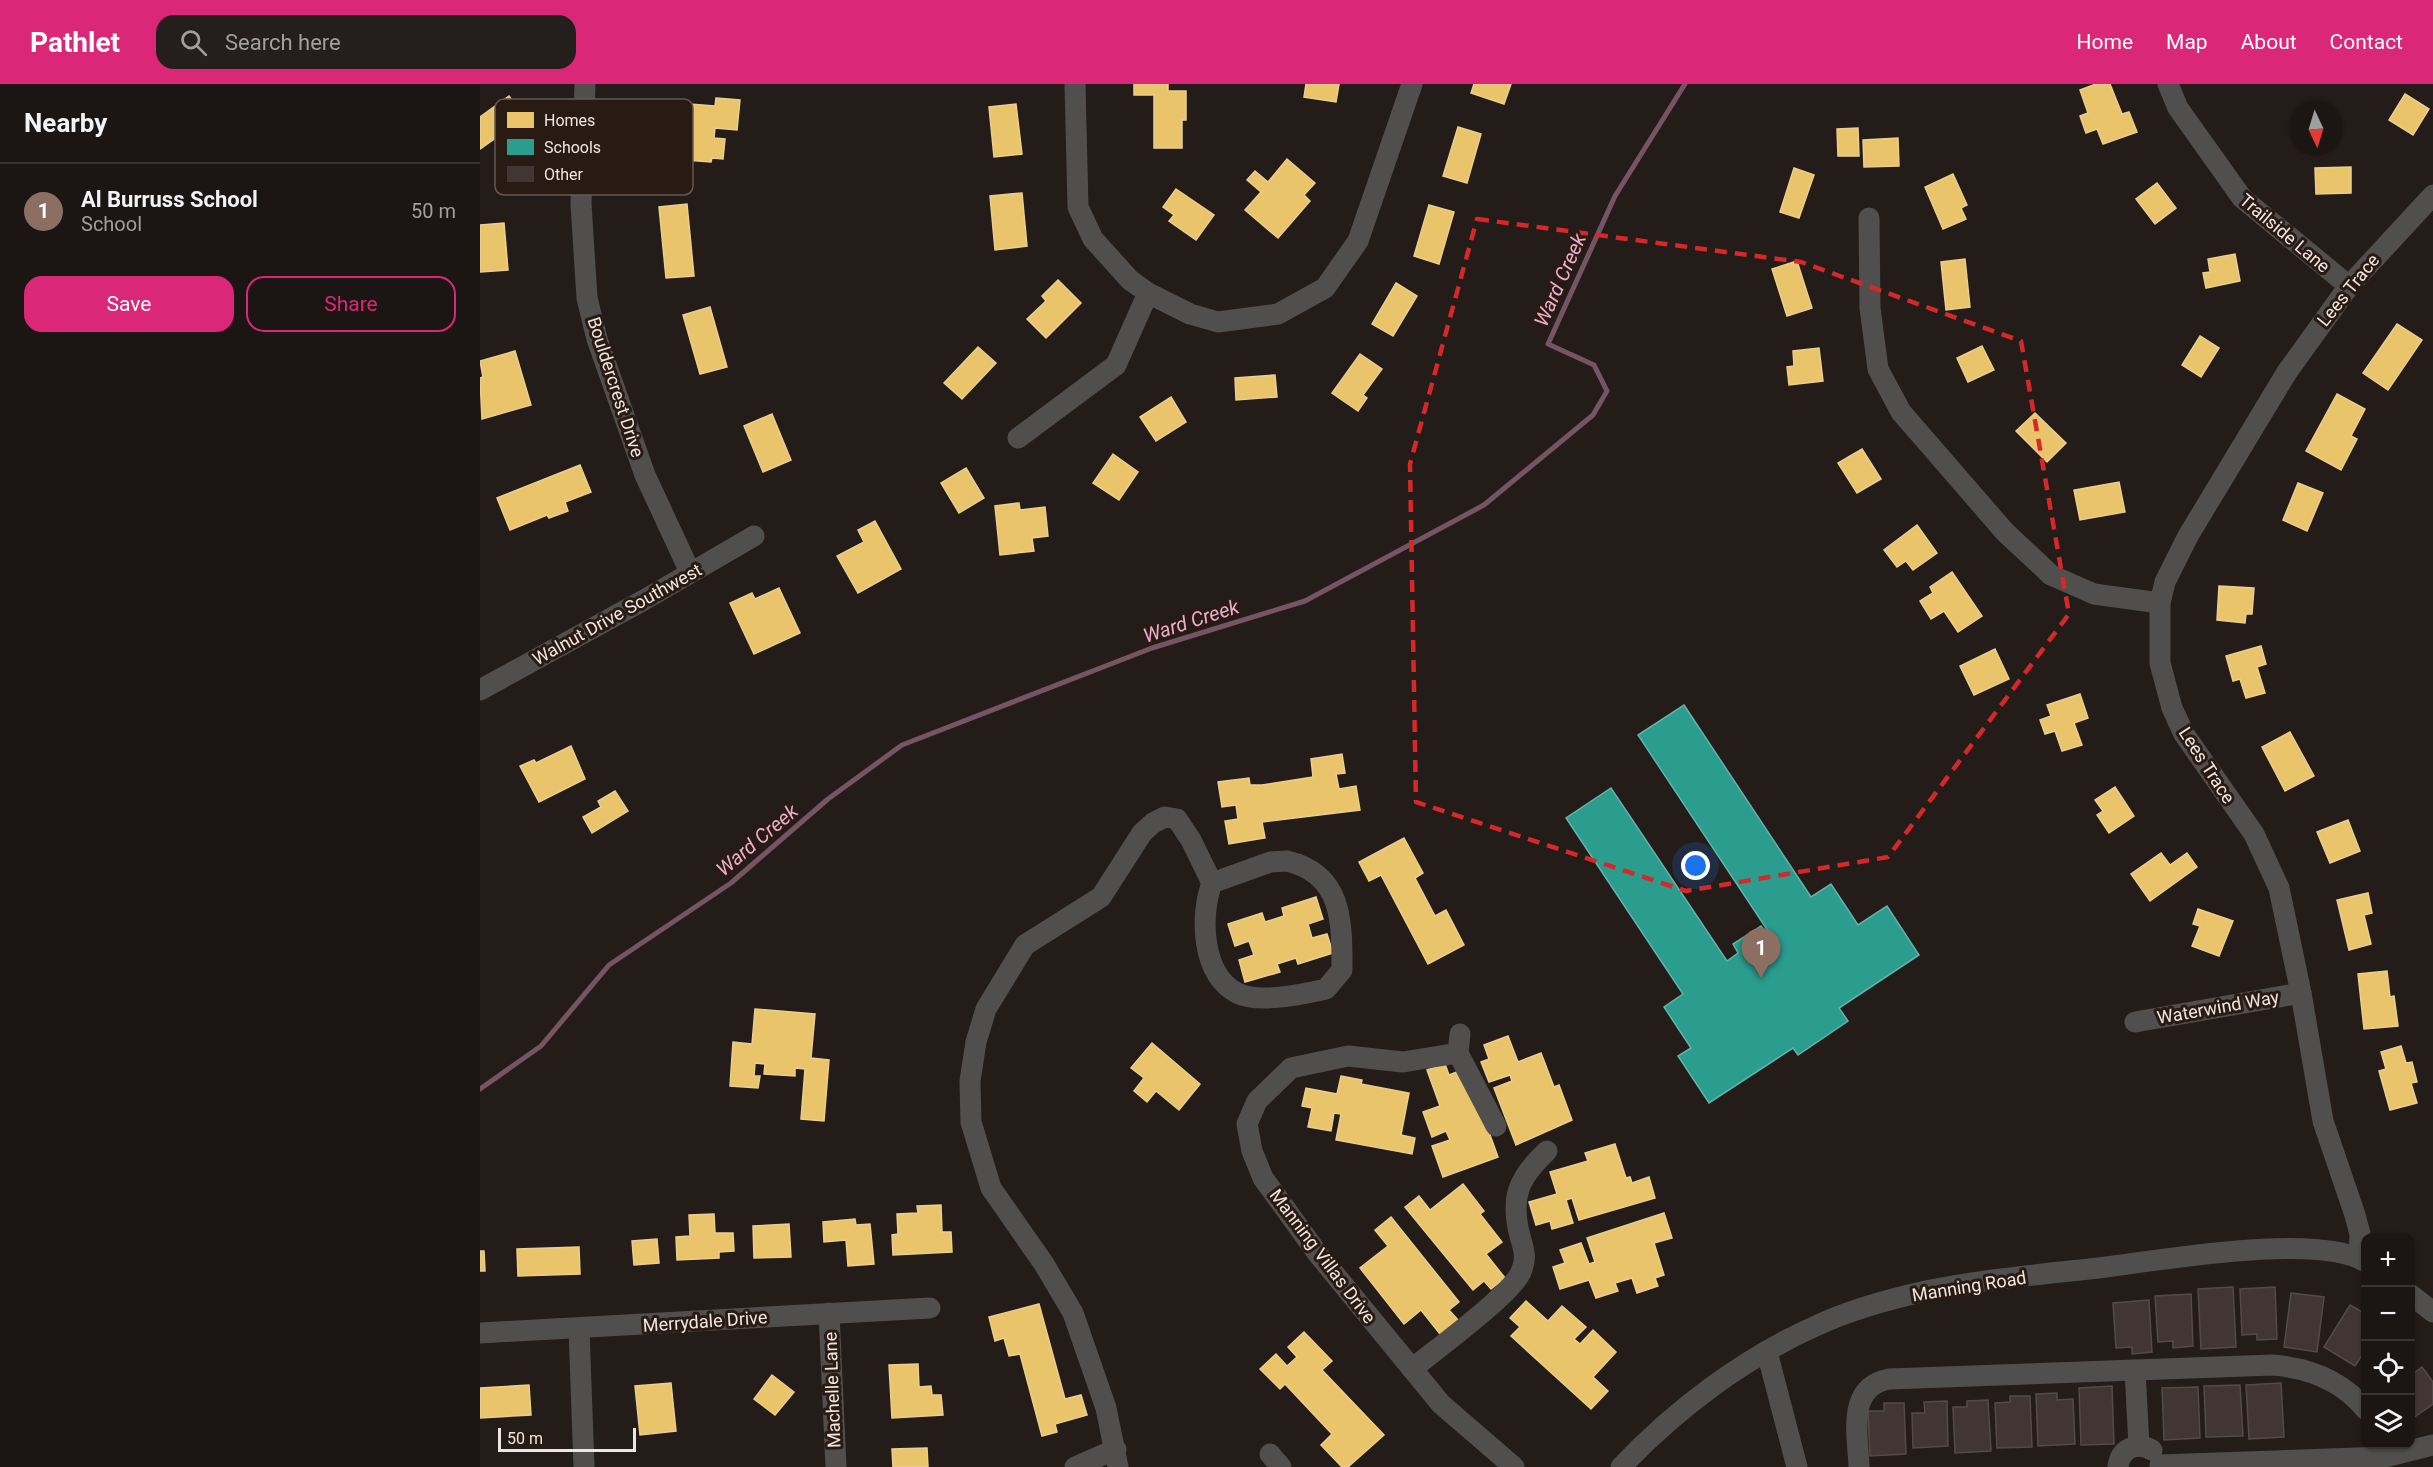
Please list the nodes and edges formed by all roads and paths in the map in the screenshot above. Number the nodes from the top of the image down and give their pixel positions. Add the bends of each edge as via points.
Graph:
1 (585, 84) edge
2 (1075, 84) edge
3 (1412, 84) edge
4 (2168, 84) edge
5 (584, 99) edge
6 (581, 195) edge
7 (2433, 195) edge
8 (1869, 218) dead end
9 (2349, 286) junction
10 (1148, 293) junction
11 (1018, 438) dead end
12 (754, 536) dead end
13 (690, 572) junction
14 (2160, 603) junction
15 (480, 690) edge
16 (1212, 883) junction
17 (2301, 993) junction
18 (2134, 1022) dead end
19 (1496, 1126) dead end
20 (1547, 1151) dead end
21 (2361, 1247) edge
22 (2361, 1260) edge
23 (2415, 1298) edge
24 (930, 1308) dead end
25 (2433, 1312) edge
26 (829, 1313) junction
27 (579, 1329) junction
28 (480, 1333) edge
29 (1767, 1352) junction
30 (1412, 1369) junction
31 (2135, 1370) junction
32 (2361, 1406) edge
33 (2433, 1429) edge
34 (2139, 1446) junction
35 (2427, 1446) edge
36 (2395, 1456) edge
37 (1117, 1458) edge
38 (2160, 1466) edge
39 (585, 1467) edge
40 (836, 1467) edge
41 (1075, 1467) edge
42 (1514, 1467) edge
43 (1621, 1467) edge
44 (1797, 1467) edge
45 (1859, 1467) edge
46 (2118, 1467) edge

1 - 5 street, Bouldercrest Drive
2 - 10 street via 1078,207 1093,239 1130,280
3 - 10 street via 1358,241 1325,288 1278,314 1218,322 1190,314
4 - 9 street, Trailside Lane via 2178,108 2242,198
6 - 13 street, Bouldercrest Drive via 587,298 597,339 645,476
7 - 9 street, Lees Trace
8 - 14 street via 1870,308 1878,369 1901,412 2005,532 2050,575 2094,594
9 - 14 street, Lees Trace via 2287,372 2188,536 2165,582
10 - 11 street via 1116,365
12 - 13 street, Walnut Drive Southwest
13 - 15 street, Walnut Drive Southwest
14 - 17 street, Lees Trace via 2160,663 2168,697 2184,734 2254,834 2268,861 2287,918
16 - 16 street via 1204,916 1210,958 1220,977 1236,993 1273,997 1326,989 1342,970 1342,921 1321,876 1311,869 1287,861 1270,862
16 - 37 street via 1177,819 1165,817 1153,823 1101,897 1025,945 986,1009 976,1042 970,1081 971,1122 991,1188 1073,1313
17 - 18 street, Waterwind Way
17 - 21 street, Lees Trace via 2323,1121
19 - 30 street, Manning Villas Drive via 1459,1044 1403,1062 1347,1056 1290,1068 1257,1101 1247,1124 1263,1178 1317,1254
20 - 30 street via 1530,1167 1518,1189 1514,1215 1526,1258 1520,1274 1494,1301
22 - 29 street, Manning Road via 2328,1251 2273,1248 1962,1285 1843,1314 1794,1335
23 - 25 street
24 - 26 street, Merrydale Drive
26 - 27 street, Merrydale Drive
26 - 40 street, Machelle Lane
27 - 28 street, Merrydale Drive
27 - 39 street
29 - 43 street, Manning Road via 1690,1404
29 - 44 street
30 - 42 street, Manning Villas Drive via 1440,1404
31 - 32 street via 2272,1365 2297,1368 2336,1383
31 - 34 street
31 - 45 street via 1879,1382 1865,1392 1857,1409
33 - 35 street
34 - 38 street via 2150,1448
34 - 46 street via 2126,1450
35 - 36 street
36 - 38 street
37 - 41 street

